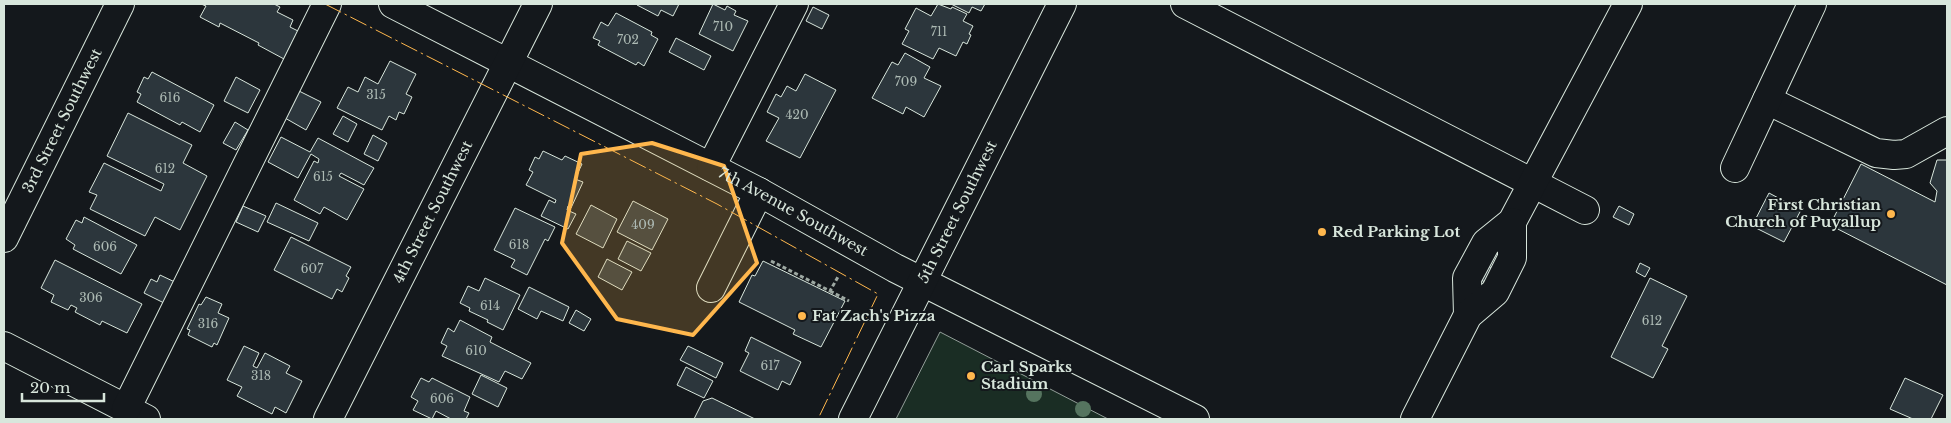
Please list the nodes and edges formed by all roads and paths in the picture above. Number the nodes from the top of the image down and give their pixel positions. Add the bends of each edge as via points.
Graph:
1 (120, 4) edge
2 (327, 4) edge
3 (393, 4) edge
4 (538, 4) edge
5 (794, 4) edge
6 (1062, 4) edge
7 (1185, 4) edge
8 (1628, 4) edge
9 (1812, 4) edge
10 (509, 63) junction
11 (1767, 100) junction
12 (1947, 131) edge
13 (711, 167) junction
14 (1735, 168) dead end
15 (1533, 183) junction
16 (759, 192) junction
17 (1585, 210) dead end
18 (4, 238) edge
19 (771, 260) dead end
20 (839, 275) dead end
21 (923, 282) junction
22 (711, 288) dead end
23 (830, 291) junction
24 (850, 300) dead end
25 (4, 346) edge
26 (140, 417) edge
27 (328, 419) edge
28 (854, 419) edge
29 (1195, 419) edge
30 (1415, 419) edge

1 - 18 street, 3rd Street Southwest
2 - 26 street
3 - 10 street, 7th Avenue Southwest
4 - 10 street, 4th Street Southwest
5 - 13 street
6 - 21 street, 5th Street Southwest
7 - 15 street
8 - 15 street
9 - 11 street
10 - 13 street, 7th Avenue Southwest
10 - 27 street, 4th Street Southwest
11 - 12 street via 1876,153 1906,154
11 - 14 street
13 - 16 street, 7th Avenue Southwest
15 - 17 street
15 - 30 street via 1512,222 1512,258 1495,292 1468,315
16 - 21 street, 7th Avenue Southwest
16 - 22 street
19 - 23 path
20 - 23 path
21 - 28 street, 5th Street Southwest
21 - 29 street, 7th Avenue Southwest
23 - 24 path
25 - 26 street

